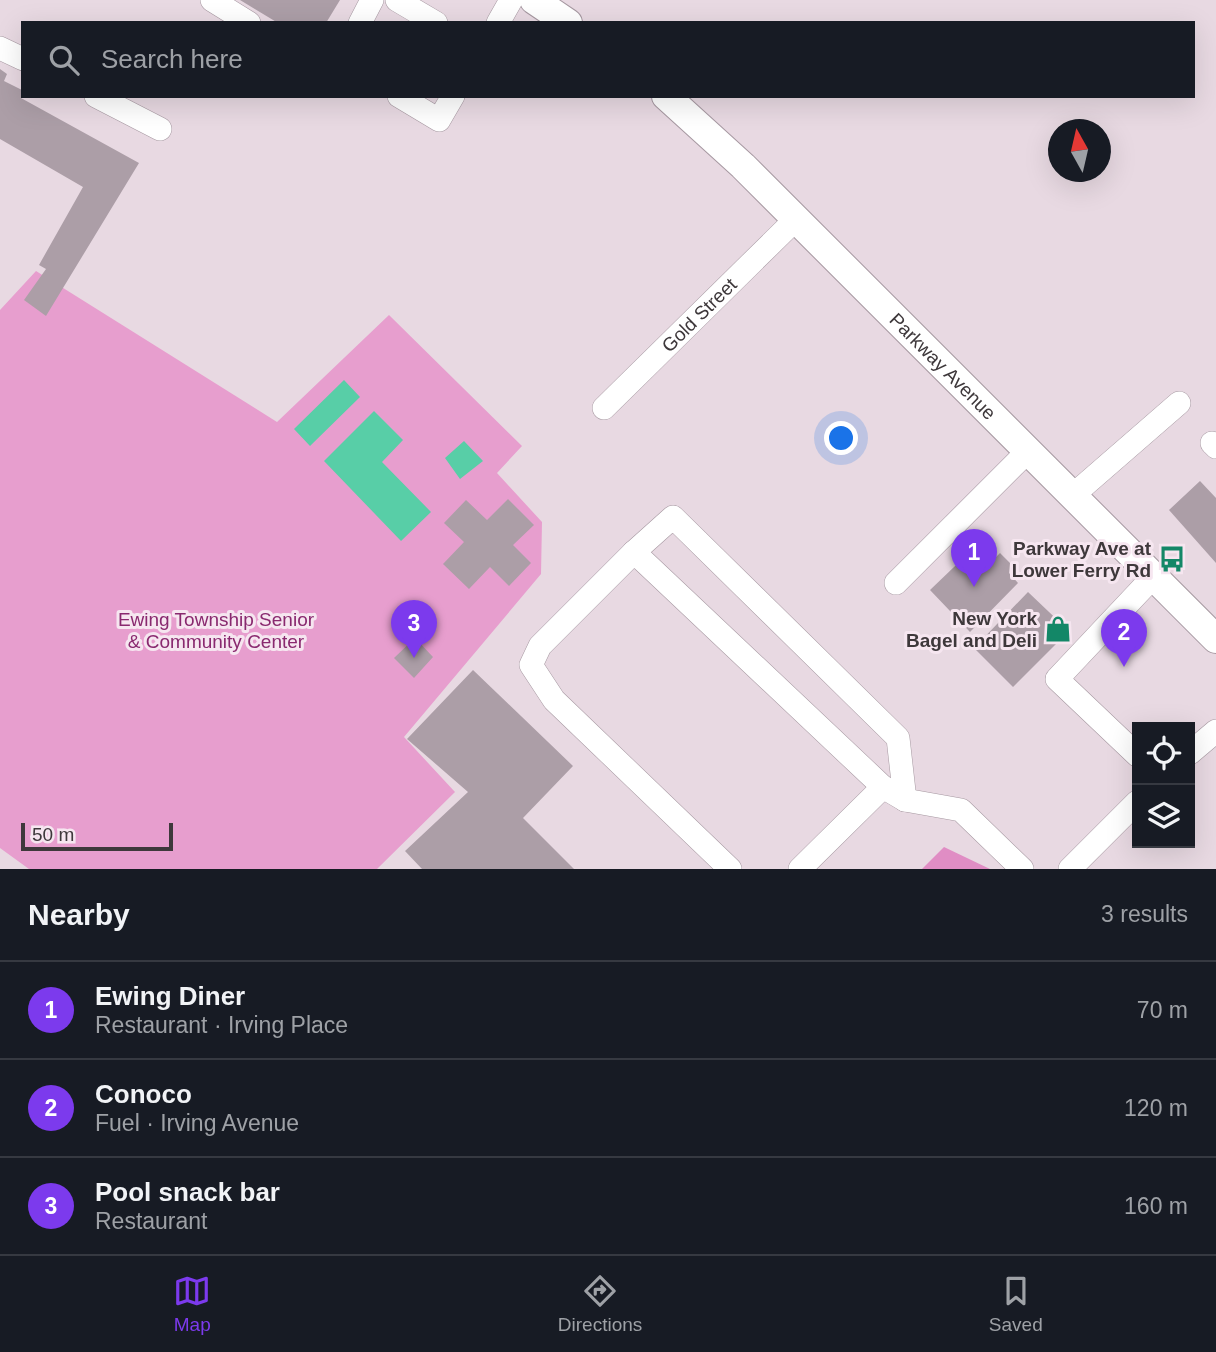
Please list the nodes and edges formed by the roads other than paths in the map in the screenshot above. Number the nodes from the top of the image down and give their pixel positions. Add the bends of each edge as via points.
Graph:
1 (212, 0) edge
2 (372, 0) edge
3 (397, 0) edge
4 (511, 0) edge
5 (534, 0) edge
6 (246, 21) edge
7 (361, 21) edge
8 (433, 21) edge
9 (499, 21) edge
10 (565, 21) edge
11 (0, 48) edge
12 (21, 58) edge
13 (100, 98) edge
14 (402, 98) edge
15 (452, 98) edge
16 (668, 98) edge
17 (160, 129) dead end
18 (794, 220) junction
19 (1180, 403) dead end
20 (604, 408) dead end
21 (1028, 452) junction
22 (1072, 496) junction
23 (634, 552) junction
24 (1153, 577) junction
25 (897, 583) dead end
26 (1216, 639) edge
27 (1216, 731) edge
28 (1195, 749) edge
29 (1132, 750) edge
30 (883, 787) junction
31 (905, 800) junction
32 (1132, 807) edge
33 (730, 869) edge
34 (800, 869) edge
35 (1022, 869) edge
36 (1070, 869) edge

1 - 6 street
2 - 7 street
3 - 8 street
4 - 9 street
5 - 10 main road
11 - 12 street
13 - 17 street
14 - 15 street via 439,120
16 - 18 main road, Parkway Avenue
18 - 20 street, Gold Street
18 - 21 main road, Parkway Avenue
19 - 22 street
21 - 22 main road, Parkway Avenue
21 - 25 street
22 - 24 main road, Parkway Avenue
23 - 30 street
23 - 31 street via 673,517 898,738
23 - 33 street via 540,646 531,665 554,700
24 - 26 main road, Parkway Avenue
24 - 29 street via 1057,679
27 - 28 street
30 - 31 street
30 - 34 street
31 - 35 street via 961,810
32 - 36 street

